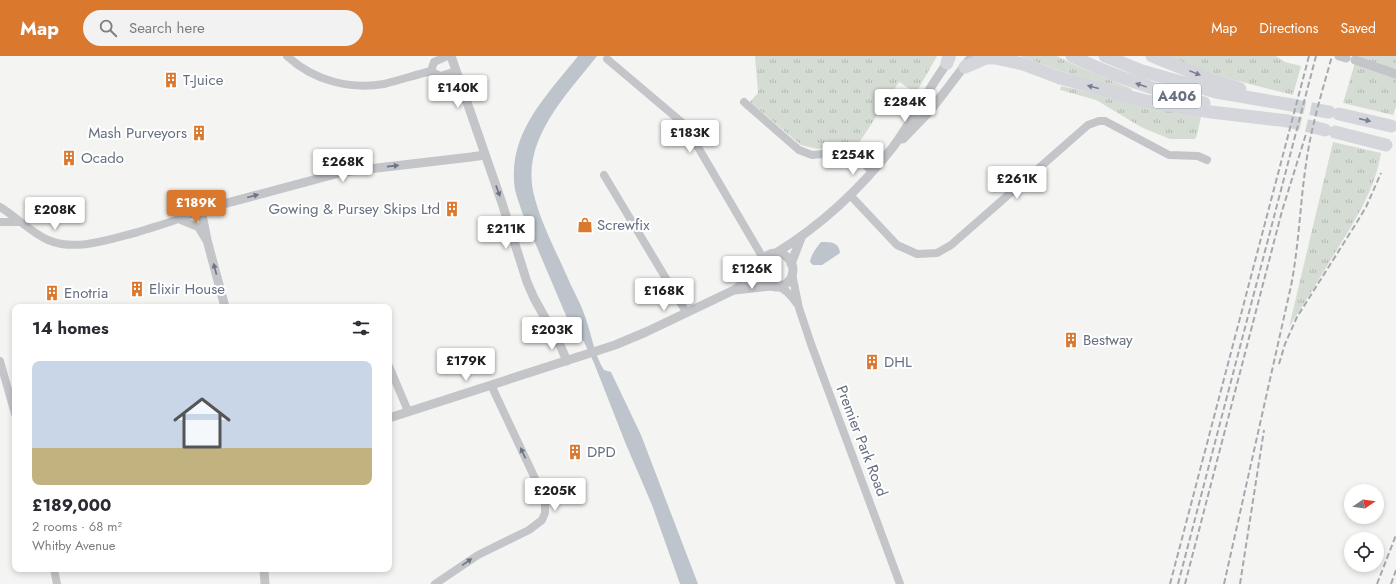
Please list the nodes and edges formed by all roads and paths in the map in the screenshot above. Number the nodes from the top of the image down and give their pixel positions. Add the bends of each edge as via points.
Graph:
1 (287, 56) edge
2 (447, 56) edge
3 (451, 56) edge
4 (1008, 56) edge
5 (1072, 56) edge
6 (1105, 56) edge
7 (1152, 56) edge
8 (949, 58) edge
9 (1346, 58) edge
10 (607, 59) dead end
11 (968, 61) edge
12 (1023, 64) junction
13 (431, 71) junction
14 (456, 71) junction
15 (1396, 74) edge
16 (744, 102) dead end
17 (1330, 112) tunnel mouth
18 (1391, 126) dead end
19 (1326, 130) tunnel mouth
20 (1386, 145) dead end
21 (892, 147) junction
22 (485, 155) junction
23 (1207, 160) dead end
24 (872, 171) junction
25 (604, 175) dead end
26 (850, 195) junction
27 (0, 208) edge
28 (201, 210) junction
29 (181, 220) junction
30 (0, 222) edge
31 (19, 222) junction
32 (800, 238) junction
33 (207, 240) junction
34 (776, 253) junction
35 (763, 258) junction
36 (791, 264) junction
37 (759, 273) junction
38 (792, 274) junction
39 (773, 286) junction
40 (734, 290) junction
41 (224, 304) edge
42 (799, 308) junction
43 (686, 312) junction
44 (0, 361) edge
45 (567, 361) junction
46 (392, 373) edge
47 (491, 385) junction
48 (12, 403) edge
49 (408, 411) junction
50 (392, 417) edge
51 (55, 572) edge
52 (264, 572) edge
53 (57, 584) edge
54 (265, 584) edge
55 (436, 584) edge
56 (900, 584) edge

1 - 13 street via 316,76 338,84 383,84
2 - 13 street via 434,62
3 - 14 street
4 - 12 highway
5 - 12 highway, A406 via 1162,92 1288,122 1146,101 1060,78
7 -> 6 highway, A406 via 1216,82 1292,105 1216,92 1142,71
8 - 21 street
9 - 15 street
10 - 35 street via 685,125
11 - 12 highway via 975,62 992,57
11 - 21 street via 930,111 914,129
13 - 14 street via 440,76
14 - 22 street
16 - 24 street via 799,150 812,155 842,152 851,154
17 -> 18 highway
19 - 20 highway
21 - 24 street
28 -> 22 street via 343,172
22 -> 45 street via 527,282
23 - 26 street via 1198,156 1169,155 1105,121 1098,121 1088,125 951,244 937,253 917,254 897,245
24 - 26 street
25 - 43 street
26 - 32 street
27 - 31 street
28 - 29 street
28 - 33 street
29 - 31 street via 90,244 67,245 49,240
29 - 33 street via 198,227
30 - 31 street
32 - 34 street
32 - 36 street
41 -> 33 street
34 - 35 street
34 - 36 street via 785,256
35 - 37 street
36 - 38 street
37 - 39 street via 762,280
37 - 40 street
38 - 39 street via 786,283
38 - 42 street, Premier Park Road
39 - 40 street
39 - 42 street, Premier Park Road via 787,292
40 - 43 street
42 - 56 street, Premier Park Road
43 - 45 street via 646,332
44 - 48 street
45 - 47 street
46 - 49 street
47 - 49 street
55 -> 47 street via 478,555 529,530 542,520 545,513 545,502 540,489
49 - 50 street
51 - 53 street
52 - 54 street

